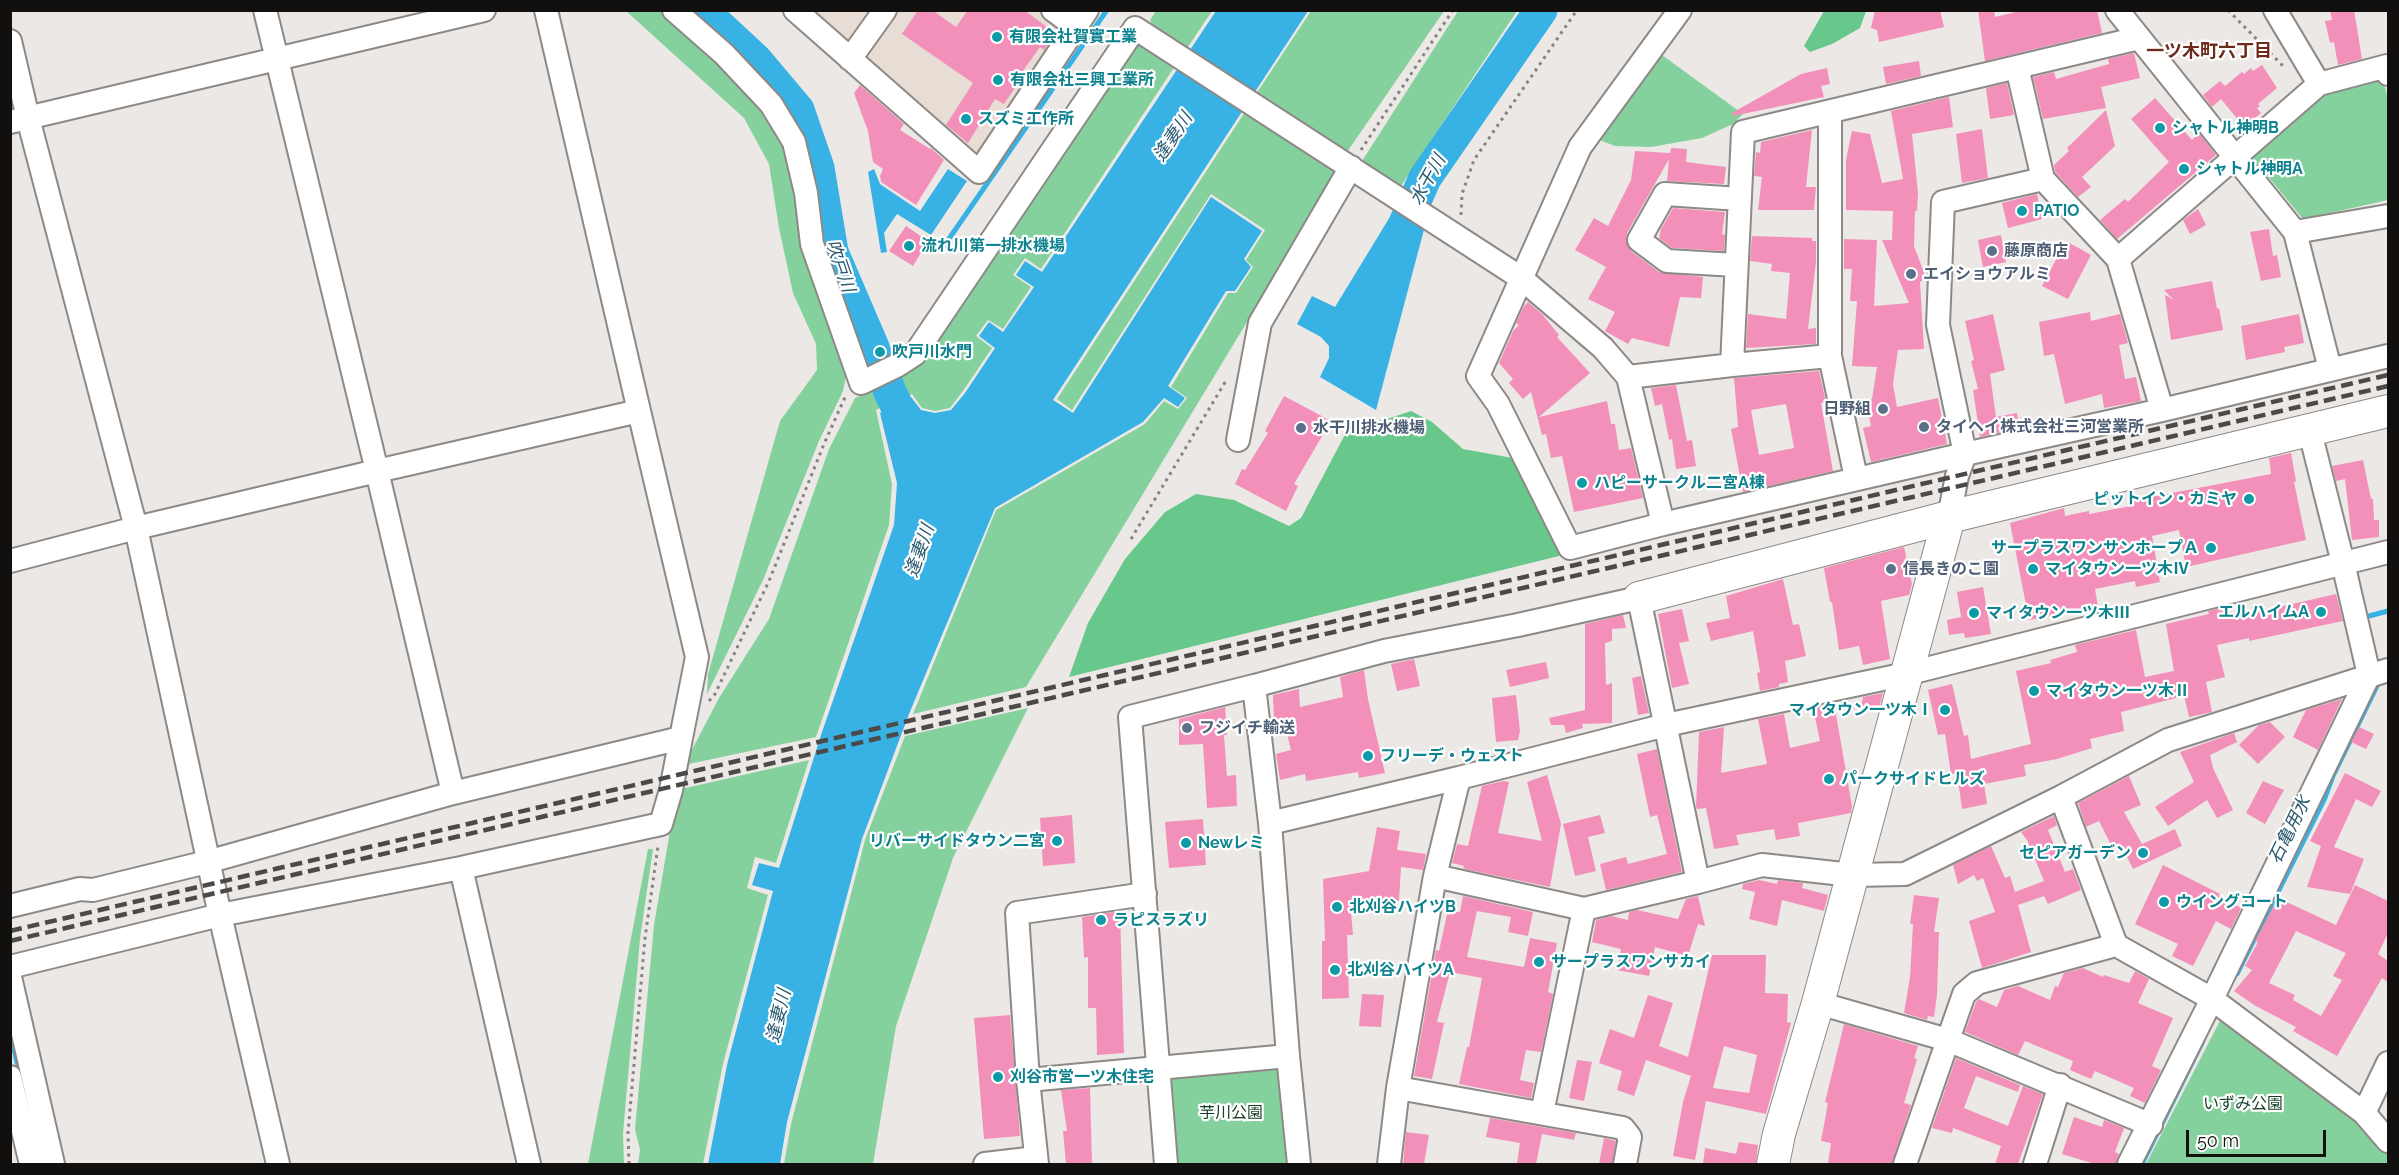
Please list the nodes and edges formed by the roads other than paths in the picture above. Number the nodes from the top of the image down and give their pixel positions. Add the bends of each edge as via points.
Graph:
1 (265, 10) edge
2 (484, 10) edge
3 (546, 10) edge
4 (674, 10) edge
5 (795, 10) edge
6 (885, 10) edge
7 (1053, 10) edge
8 (1680, 10) edge
9 (2117, 10) edge
10 (2275, 10) edge
11 (1082, 19) edge
12 (2139, 38) junction
13 (10, 41) edge
14 (278, 59) junction
15 (850, 59) junction
16 (2017, 67) junction
17 (2388, 69) edge
18 (2313, 89) junction
19 (1830, 113) junction
20 (19, 120) edge
21 (2236, 156) junction
22 (1351, 167) junction
23 (2043, 179) junction
24 (1740, 199) junction
25 (2388, 216) edge
26 (2295, 232) junction
27 (2118, 259) junction
28 (1736, 265) junction
29 (1521, 278) junction
30 (1830, 356) junction
31 (2388, 356) edge
32 (1732, 365) junction
33 (2330, 369) junction
34 (1628, 377) junction
35 (2163, 410) junction
36 (639, 411) junction
37 (2388, 411) edge
38 (2309, 428) junction
39 (1238, 440) dead end
40 (1965, 454) junction
41 (377, 471) junction
42 (1856, 478) junction
43 (1950, 517) junction
44 (1663, 524) junction
45 (136, 528) junction
46 (2388, 552) edge
47 (10, 561) edge
48 (2343, 563) junction
49 (1639, 598) junction
50 (2378, 673) edge
51 (1906, 674) junction
52 (1254, 686) junction
53 (1666, 725) junction
54 (681, 738) junction
55 (1459, 778) junction
56 (453, 793) junction
57 (2061, 797) junction
58 (1270, 823) junction
59 (207, 862) junction
60 (461, 868) junction
61 (1852, 875) junction
62 (1436, 876) junction
63 (1698, 882) junction
64 (1145, 894) junction
65 (10, 906) edge
66 (1584, 909) junction
67 (220, 915) junction
68 (2116, 945) junction
69 (10, 967) edge
70 (10, 976) edge
71 (2212, 999) junction
72 (1818, 1003) junction
73 (1948, 1040) junction
74 (1288, 1056) junction
75 (2388, 1064) edge
76 (1159, 1067) junction
77 (10, 1077) edge
78 (1028, 1080) junction
79 (2060, 1085) junction
80 (1398, 1088) junction
81 (1542, 1113) junction
82 (2364, 1113) junction
83 (2151, 1125) junction
84 (2388, 1141) edge
85 (1036, 1161) edge
86 (31, 1164) edge
87 (53, 1164) edge
88 (278, 1164) edge
89 (528, 1164) edge
90 (985, 1164) edge
91 (1166, 1164) edge
92 (1299, 1164) edge
93 (1389, 1164) edge
94 (1625, 1164) edge
95 (1773, 1164) edge
96 (1905, 1164) edge
97 (2035, 1164) edge
98 (2129, 1164) edge

1 - 14 street
2 - 14 street
3 - 36 street
4 - 22 street via 724,54 771,104 794,142 812,244 861,382 915,354 1135,28
5 - 15 street
6 - 15 street
7 - 11 street
8 - 29 street via 1580,147
9 - 12 street
10 - 18 street
11 - 15 street via 978,172
12 - 16 street
12 - 21 street
13 - 20 street
14 - 20 street
14 - 41 street
16 - 19 street
16 - 23 street
17 - 18 street
18 - 21 street
19 - 24 street via 1743,132
19 - 30 street
20 - 45 street
21 - 26 street
21 - 27 street
22 - 29 street
22 - 39 street via 1260,323
23 - 27 street
23 - 40 street via 1943,202 1938,325
24 - 28 street
24 - 28 street via 1665,194 1639,240 1667,261
25 - 26 street
26 - 33 street
27 - 35 street
28 - 32 street
29 - 34 street via 1603,348
29 - 44 street via 1478,376 1498,404 1570,548
30 - 32 street
30 - 42 street
31 - 33 street
32 - 34 street
33 - 35 street
34 - 44 street
35 - 40 street
36 - 41 street
36 - 54 street via 697,657
37 - 38 street
38 - 43 street
38 - 48 street
40 - 42 street
40 - 43 street
41 - 45 street
41 - 56 street
42 - 44 street
43 - 49 street
43 - 51 street
45 - 47 street
45 - 59 street
46 - 48 street
48 - 50 street
48 - 51 street
49 - 52 street via 1384,651
49 - 53 street
50 - 57 street via 2168,740
50 - 71 street
51 - 53 street
51 - 61 street
52 - 58 street
52 - 64 street via 1130,717
53 - 55 street
53 - 63 street
54 - 56 street
54 - 60 street via 661,824
55 - 58 street
55 - 62 street
56 - 59 street
57 - 61 street via 1905,874
57 - 68 street
58 - 74 street
59 - 65 street
59 - 67 street
60 - 67 street
60 - 89 street
61 - 63 street via 1762,865
61 - 72 street
62 - 66 street
62 - 80 street
63 - 66 street
64 - 76 street
64 - 78 street via 1017,913
66 - 81 street
67 - 69 street
67 - 88 street
68 - 71 street
68 - 73 street via 1977,983 1964,994
70 - 87 street
71 - 82 street
71 - 83 street
72 - 73 street
72 - 95 street
73 - 79 street
73 - 96 street
74 - 76 street
74 - 92 street
75 - 82 street
76 - 78 street
76 - 91 street
77 - 86 street
78 - 85 street
79 - 83 street
79 - 97 street
80 - 81 street
80 - 93 street
81 - 94 street via 1623,1128 1630,1137
82 - 84 street
83 - 98 street
85 - 90 street

